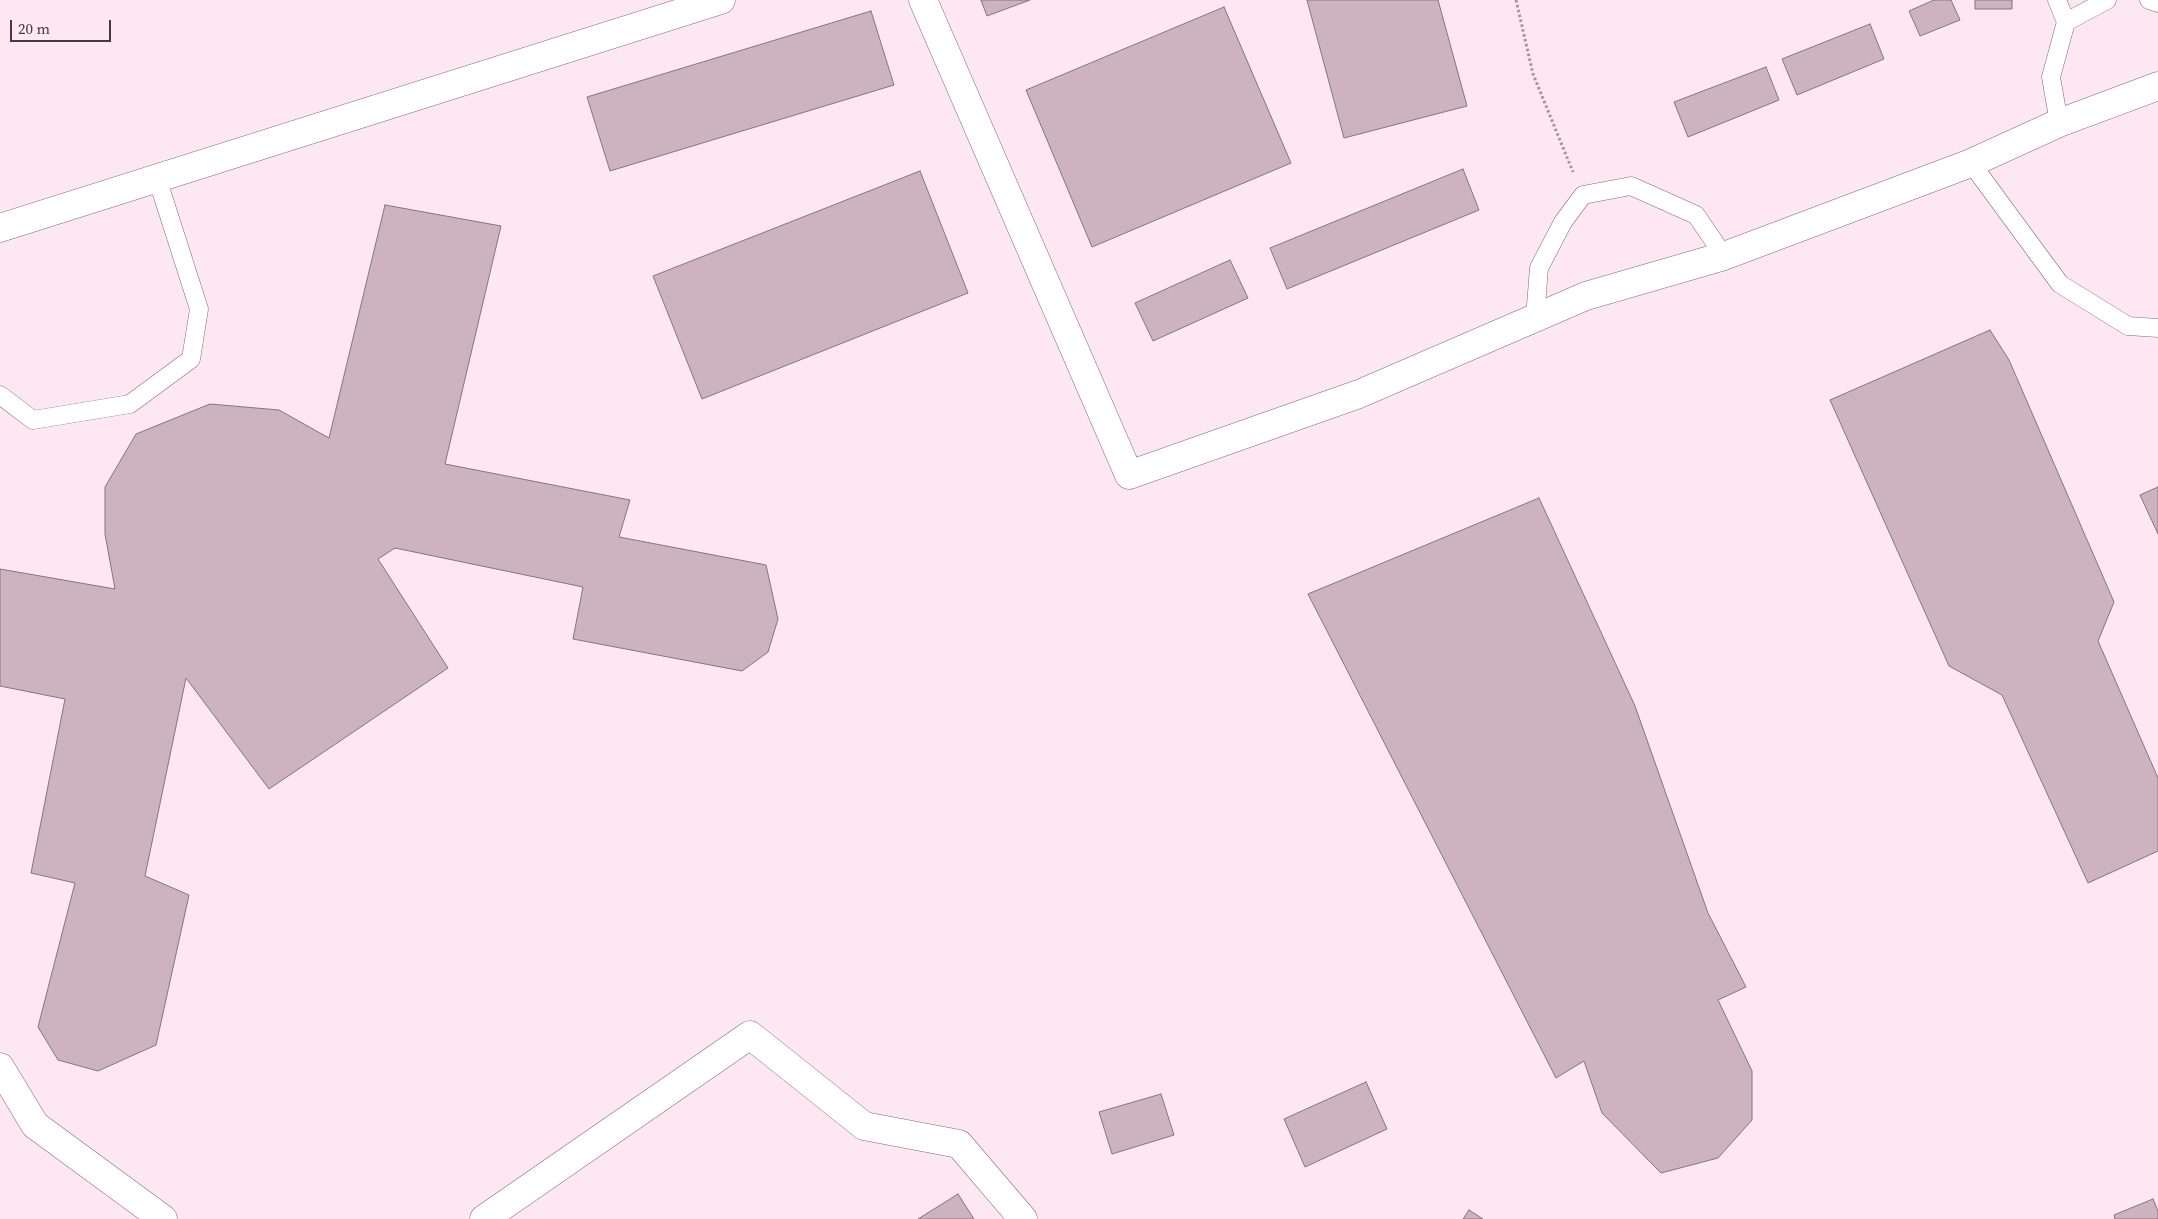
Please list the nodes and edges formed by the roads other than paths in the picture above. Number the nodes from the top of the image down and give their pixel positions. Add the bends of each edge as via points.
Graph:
1 (721, 0) edge
2 (923, 0) edge
3 (2057, 0) edge
4 (2107, 0) edge
5 (2149, 0) edge
6 (2158, 4) edge
7 (2066, 22) junction
8 (2158, 86) edge
9 (2059, 122) junction
10 (1971, 163) junction
11 (157, 178) junction
12 (0, 228) edge
13 (1724, 256) junction
14 (1535, 318) junction
15 (2158, 328) edge
16 (0, 395) edge
17 (0, 1067) edge
18 (163, 1219) edge
19 (484, 1219) edge
20 (1022, 1219) edge

1 - 11 street
2 - 14 street via 1129,475 1359,394
3 - 7 lane
4 - 7 lane
5 - 6 lane
7 - 9 lane via 2051,77
8 - 9 street
9 - 10 street
10 - 13 street
10 - 15 lane via 2060,284 2128,326
11 - 12 street
11 - 16 lane via 199,309 191,359 130,404 33,420
13 - 14 street via 1586,296
13 - 14 lane via 1696,215 1631,186 1583,195 1563,222 1539,268
17 - 18 street via 35,1125
19 - 20 street via 750,1034 864,1126 959,1144

